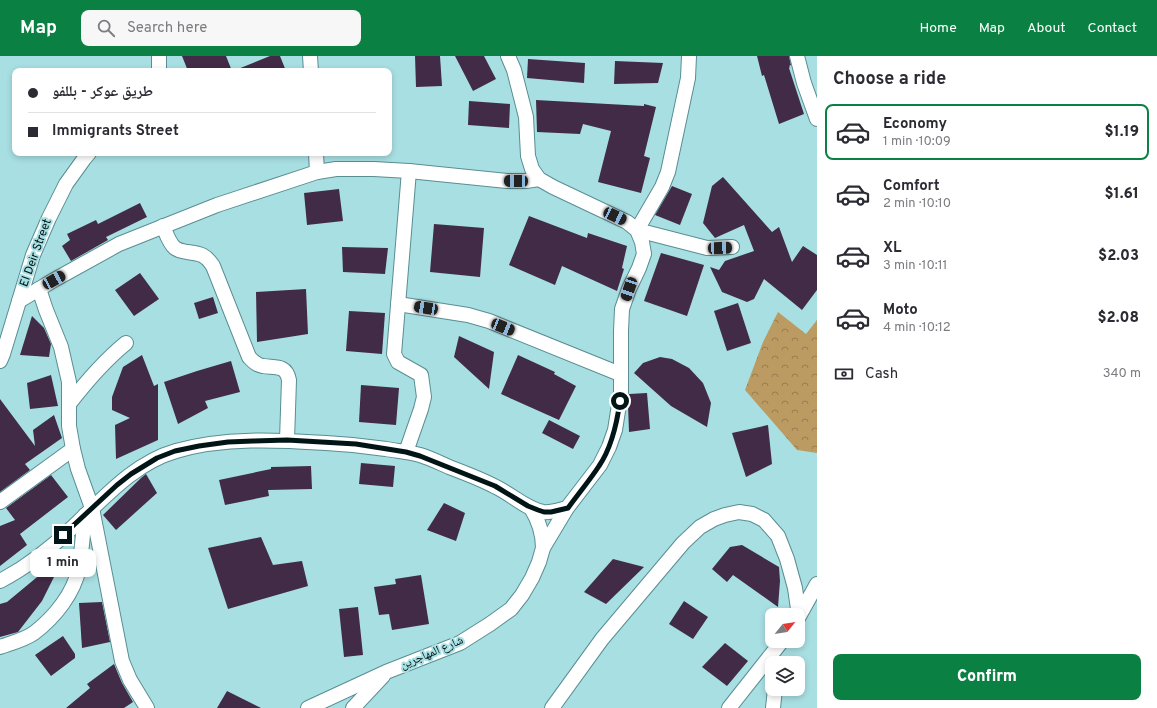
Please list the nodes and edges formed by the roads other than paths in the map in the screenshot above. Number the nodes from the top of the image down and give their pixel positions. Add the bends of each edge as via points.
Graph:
1 (159, 56) edge
2 (310, 56) edge
3 (508, 56) edge
4 (689, 56) edge
5 (797, 56) edge
6 (159, 68) edge
7 (311, 68) edge
8 (817, 119) edge
9 (87, 156) edge
10 (316, 156) edge
11 (409, 171) junction
12 (317, 172) junction
13 (539, 179) junction
14 (163, 226) junction
15 (637, 230) junction
16 (732, 247) dead end
17 (39, 289) junction
18 (19, 301) junction
19 (398, 304) junction
20 (126, 343) dead end
21 (0, 362) edge
22 (620, 374) junction
23 (69, 404) junction
24 (287, 440) junction
25 (73, 449) junction
26 (406, 452) junction
27 (0, 502) edge
28 (532, 508) junction
29 (568, 508) junction
30 (89, 512) junction
31 (543, 548) junction
32 (0, 581) edge
33 (817, 584) edge
34 (797, 608) edge
35 (804, 608) edge
36 (0, 647) edge
37 (776, 648) edge
38 (386, 672) junction
39 (775, 696) edge
40 (147, 708) edge
41 (308, 708) edge
42 (353, 708) edge
43 (552, 708) edge
44 (729, 708) edge
45 (773, 708) edge

1 - 6 street
2 - 7 street
3 - 13 street via 516,76 526,117 528,156 532,169
4 - 15 street via 688,78 668,172
5 - 8 street
9 - 18 street, El Deir Street via 66,184 49,218 33,254
10 - 12 street
11 - 12 street via 336,169
11 - 13 street via 507,180
11 - 19 street
12 - 14 street
13 - 15 street via 627,222
14 - 17 street via 119,244
14 - 24 street via 174,248 204,255 209,259 249,357 262,366 284,369 286,372 289,380
15 - 16 street via 706,248
15 - 22 street, شارع المهاجرين via 644,254 622,309
17 - 18 street
17 - 23 street via 61,347 69,382
18 - 21 street, El Deir Street
19 - 22 street via 468,315 489,321
19 - 26 street via 395,358 421,375 424,397
20 - 23 street via 102,365
22 - 29 street, شارع المهاجرين via 619,409 609,447 600,465
23 - 25 street
24 - 26 street via 356,444
24 - 30 street via 228,442 175,451 157,458 131,474
25 - 27 street
25 - 30 street
26 - 28 street via 495,486
28 - 29 street via 551,512
28 - 31 street, شارع المهاجرين via 541,528
29 - 31 street, شارع المهاجرين
30 - 32 street via 31,563
30 - 36 street via 79,569 70,593 56,613 34,633
30 - 40 street via 122,661
31 - 38 street, شارع المهاجرين via 532,578 512,609 460,643
33 - 35 street
34 - 43 street via 789,566 778,536 764,520 752,514 739,512 714,519 700,527 678,548 602,639
37 - 44 street
38 - 41 street, شارع المهاجرين
38 - 42 street
39 - 45 street

